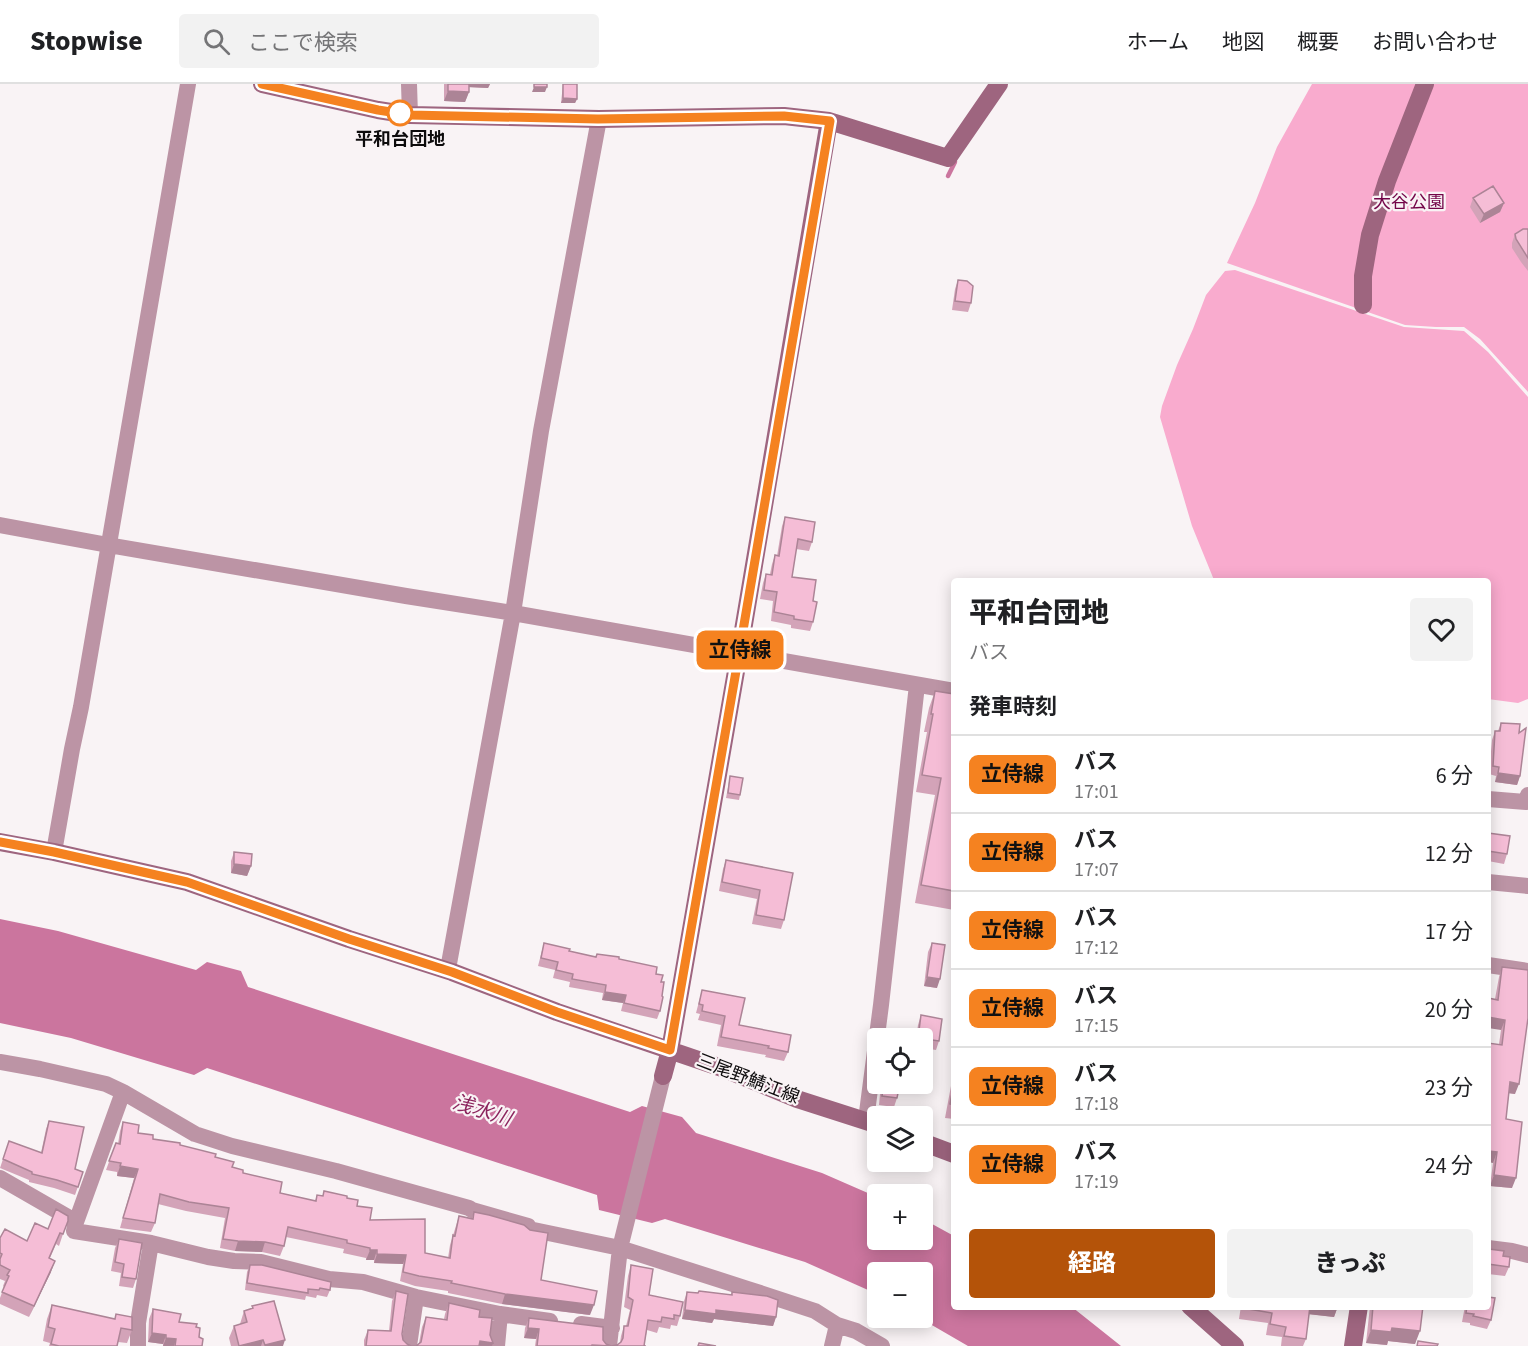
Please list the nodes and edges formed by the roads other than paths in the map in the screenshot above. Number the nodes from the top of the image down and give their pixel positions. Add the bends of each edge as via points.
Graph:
1 (188, 84) edge
2 (262, 84) edge
3 (410, 84) edge
4 (999, 84) edge
5 (1425, 84) edge
6 (410, 115) junction
7 (598, 119) junction
8 (830, 121) junction
9 (1363, 305) dead end
10 (0, 525) edge
11 (108, 546) junction
12 (513, 613) junction
13 (739, 654) junction
14 (917, 685) junction
15 (951, 691) edge
16 (1528, 795) edge
17 (1491, 800) edge
18 (1491, 801) edge
19 (1528, 807) edge
20 (0, 842) edge
21 (54, 852) junction
22 (1491, 882) edge
23 (1528, 886) edge
24 (1491, 966) edge
25 (1528, 970) edge
26 (452, 972) junction
27 (670, 1050) junction
28 (0, 1062) edge
29 (663, 1077) joint
30 (123, 1092) junction
31 (873, 1106) edge
32 (867, 1121) edge
33 (933, 1146) edge
34 (951, 1153) edge
35 (0, 1178) edge
36 (76, 1221) junction
37 (151, 1243) junction
38 (620, 1248) junction
39 (1491, 1248) edge
40 (1528, 1255) edge
41 (416, 1298) junction
42 (1194, 1310) edge
43 (1358, 1310) edge
44 (500, 1314) junction
45 (837, 1325) junction
46 (612, 1328) junction
47 (138, 1346) edge
48 (408, 1346) edge
49 (497, 1346) edge
50 (609, 1346) edge
51 (832, 1346) edge
52 (882, 1346) edge
53 (1235, 1346) edge
54 (1353, 1346) edge

1 - 11 street
2 - 6 street
3 - 6 street
4 - 8 street via 948,158
5 - 9 street via 1370,235
6 - 7 street
7 - 8 street via 784,116
7 - 12 street via 541,431
8 - 13 street
10 - 11 street
11 - 12 street
11 - 21 street
12 - 13 street
12 - 26 street via 448,969
13 - 14 street
13 - 27 street
14 - 15 street
14 - 31 street
16 - 17 street via 1526,802
18 - 19 street
20 - 21 street, 三尾野鯖江線
21 - 26 street, 三尾野鯖江線 via 187,882
22 - 23 street
24 - 25 street
26 - 27 street, 三尾野鯖江線
27 - 29 street
27 - 32 street, 三尾野鯖江線
28 - 30 street via 106,1084
29 - 38 street
30 - 36 street
30 - 38 street via 195,1134 232,1146 470,1208 530,1229
33 - 34 street
35 - 36 street
36 - 37 street via 74,1231
37 - 41 street via 208,1257 261,1262 329,1279 363,1282
37 - 47 street
38 - 45 street via 814,1311
38 - 46 street
39 - 40 street
41 - 44 street
41 - 48 street
42 - 53 street
43 - 54 street
44 - 46 street
44 - 49 street
45 - 51 street
45 - 52 street
46 - 50 street

